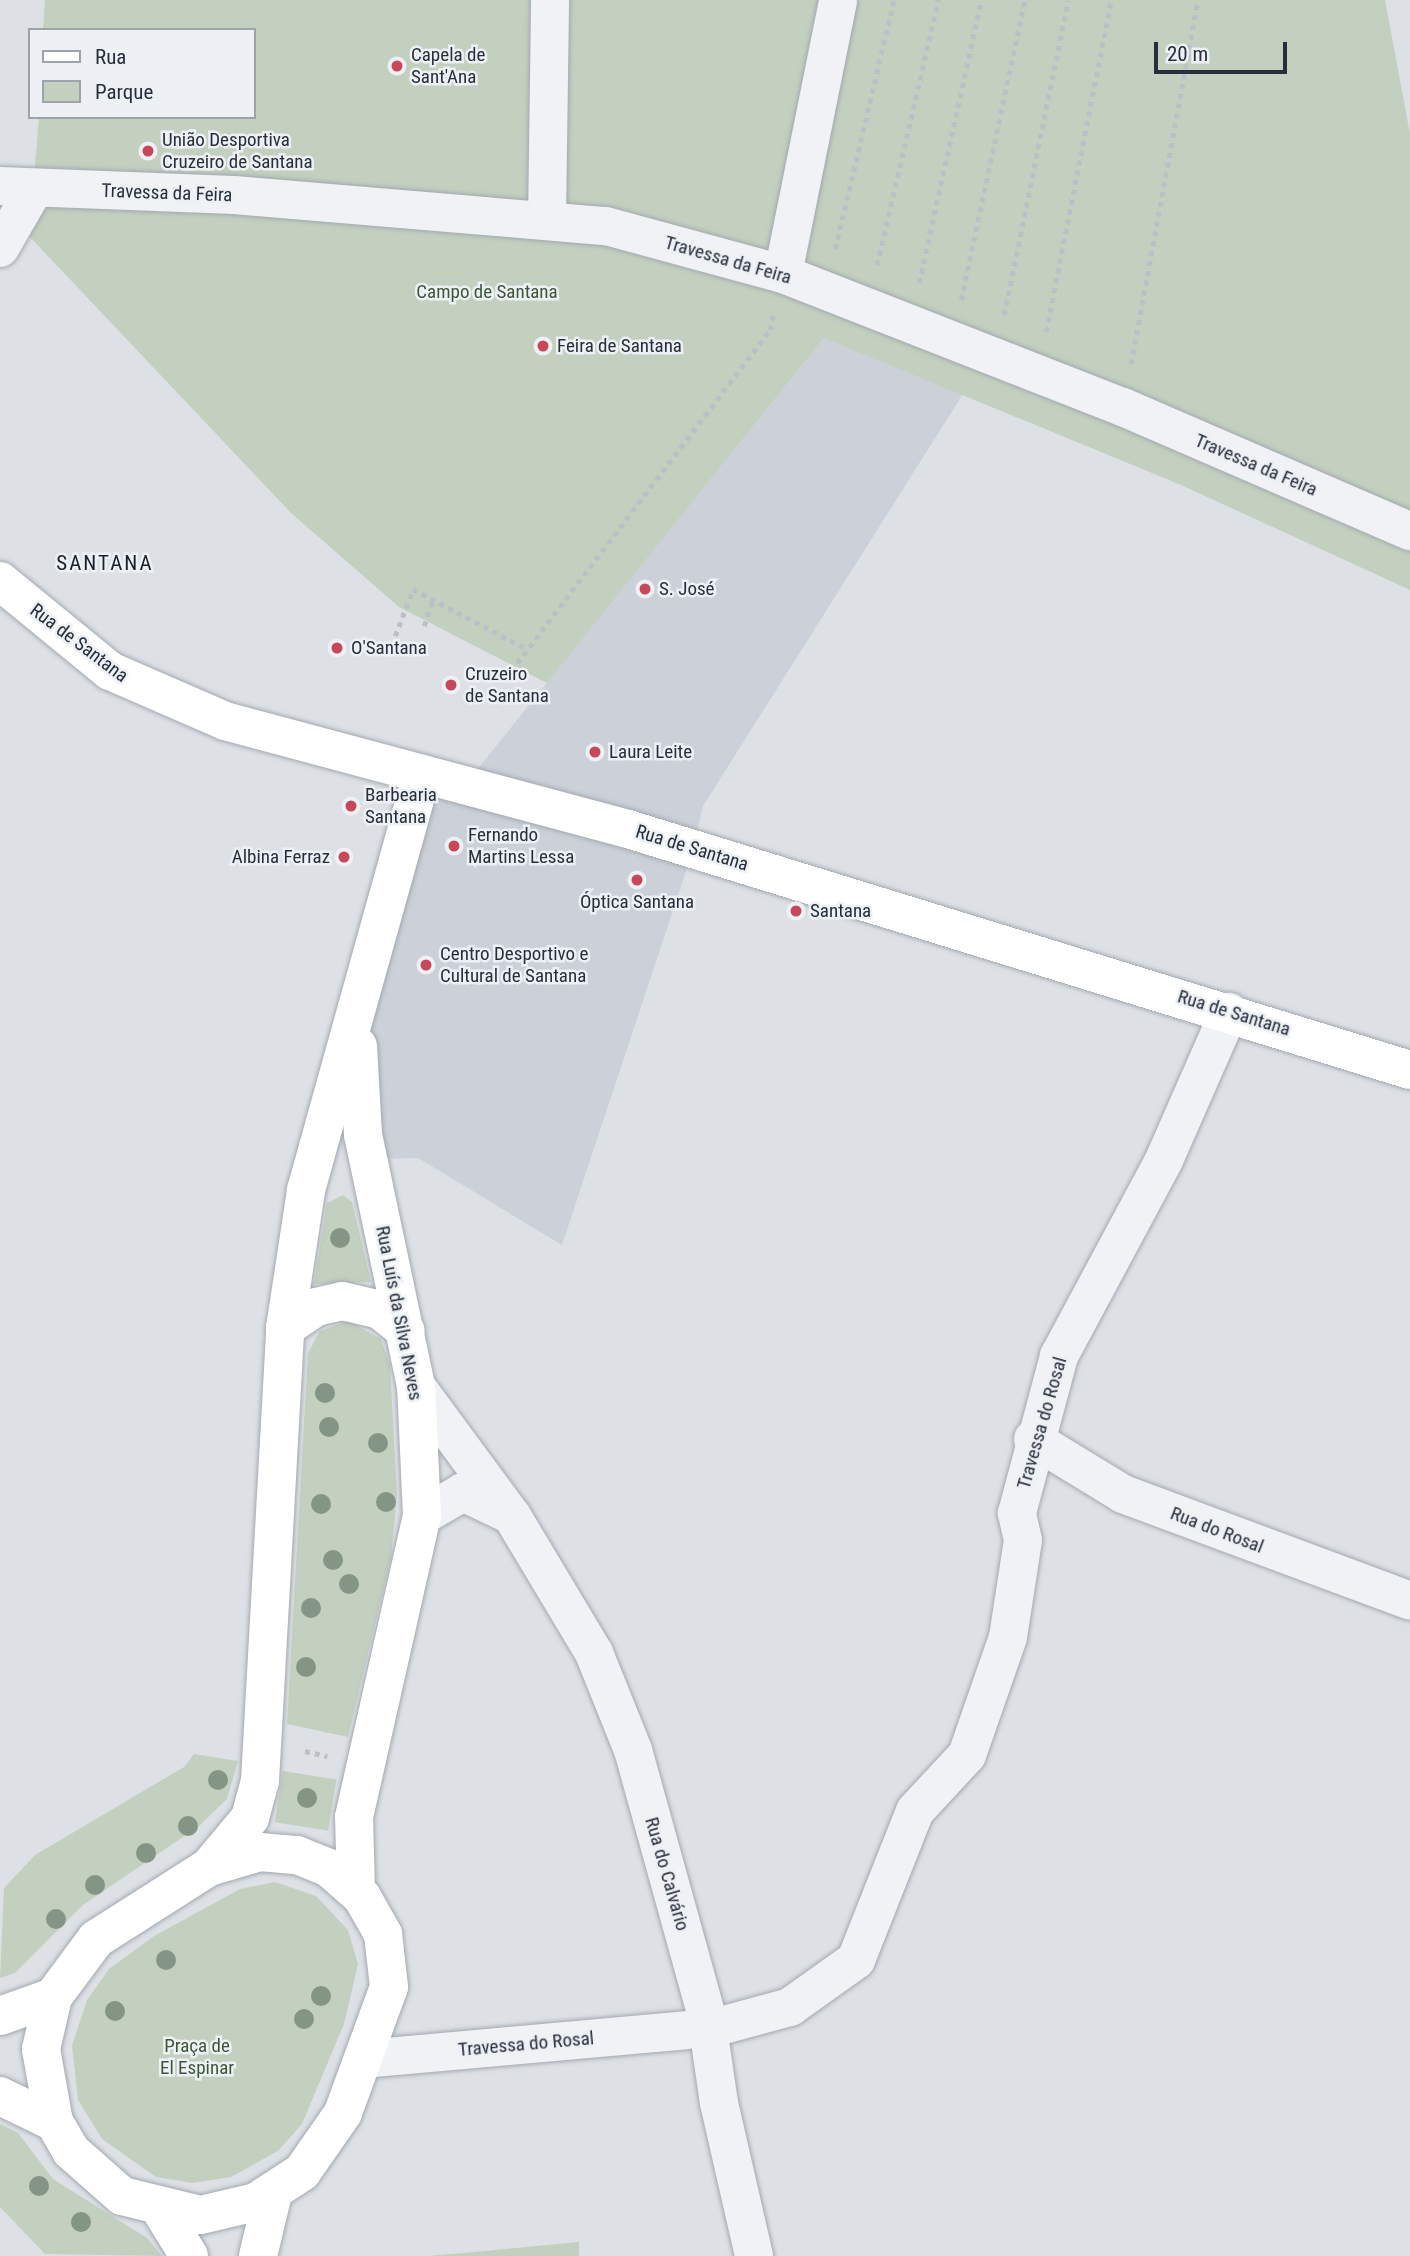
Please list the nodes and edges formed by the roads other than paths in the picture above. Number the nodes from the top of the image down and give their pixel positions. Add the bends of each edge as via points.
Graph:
1 (550, 0) edge
2 (838, 0) edge
3 (17, 188) edge
4 (547, 221) junction
5 (0, 248) edge
6 (783, 274) junction
7 (1410, 531) edge
8 (0, 581) edge
9 (422, 774) junction
10 (365, 981) junction
11 (1229, 1012) junction
12 (1410, 1070) edge
13 (285, 1328) junction
14 (406, 1331) junction
15 (416, 1386) junction
16 (1033, 1439) junction
17 (422, 1516) junction
18 (512, 1516) junction
19 (1410, 1601) edge
20 (209, 1867) junction
21 (356, 1891) junction
22 (53, 1997) junction
23 (0, 2016) edge
24 (698, 2029) junction
25 (364, 2059) junction
26 (0, 2096) edge
27 (54, 2122) junction
28 (273, 2193) junction
29 (160, 2209) junction
30 (189, 2256) edge
31 (257, 2256) edge
32 (754, 2256) edge

1 - 4 street
2 - 6 street
3 - 4 street, Travessa da Feira via 234,195
3 - 5 street
4 - 6 street, Travessa da Feira via 606,226
6 - 7 street, Travessa da Feira via 1123,407
8 - 9 main road, Rua de Santana via 88,655 142,689 262,732
9 - 10 main road, Rua Luís da Silva Neves
9 - 11 main road, Rua de Santana via 628,829
10 - 13 main road, Rua Luís da Silva Neves via 306,1190
10 - 14 main road, Rua Luís da Silva Neves via 357,1062 363,1135
11 - 12 main road, Rua de Santana
11 - 16 street, Travessa do Rosal via 1164,1160 1059,1356
13 - 14 main road via 316,1307 342,1301 380,1310
13 - 20 main road, Rua Luís da Silva Neves via 260,1781 250,1818
14 - 15 main road, Rua Luís da Silva Neves
15 - 17 main road, Rua Luís da Silva Neves
15 - 18 street, Rua do Calvário
16 - 19 street, Rua do Rosal via 1123,1494
16 - 24 street, Travessa do Rosal via 1017,1513 1023,1540 1018,1594 994,1684 967,1755 915,1811 856,1960 789,2007
17 - 18 street via 463,1492
17 - 21 main road, Rua Luís da Silva Neves via 354,1817
18 - 24 street, Rua do Calvário via 594,1653 633,1750
20 - 21 main road via 242,1854 279,1852 329,1868
20 - 22 main road via 96,1939
21 - 25 main road via 377,1918 389,1970
22 - 23 main road
22 - 27 main road via 41,2049
24 - 25 street, Travessa do Rosal
24 - 32 street, Rua do Calvário
25 - 28 main road via 325,2144
26 - 27 main road
27 - 29 main road via 97,2179 122,2196
28 - 29 main road via 219,2213
28 - 31 main road
29 - 30 main road

